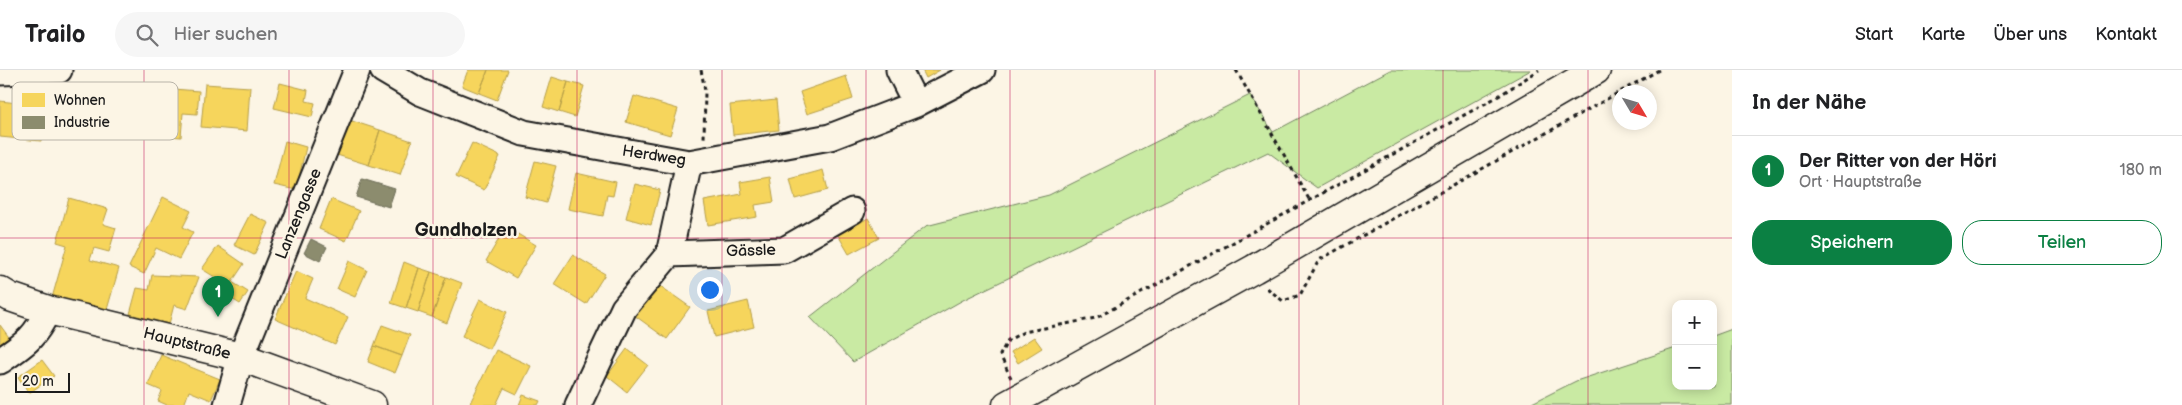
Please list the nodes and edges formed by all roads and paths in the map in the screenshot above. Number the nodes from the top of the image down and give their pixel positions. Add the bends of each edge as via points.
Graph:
1 (59, 70) edge
2 (358, 70) edge
3 (384, 70) edge
4 (701, 70) edge
5 (899, 70) edge
6 (982, 70) edge
7 (1236, 70) edge
8 (1539, 70) edge
9 (1596, 70) edge
10 (1659, 70) edge
11 (0, 72) edge
12 (916, 104) junction
13 (696, 162) junction
14 (1310, 201) junction
15 (852, 211) dead end
16 (669, 254) junction
17 (1254, 268) junction
18 (0, 291) edge
19 (48, 310) junction
20 (241, 357) junction
21 (0, 361) edge
22 (1014, 401) edge
23 (227, 405) edge
24 (372, 405) edge
25 (578, 405) edge

1 - 11 street
2 - 20 street, Lanzengasse
3 - 13 street, Herdweg via 420,92 524,133
4 - 13 path via 705,91
5 - 12 street
6 - 12 street, Herdweg
7 - 14 path
8 - 14 path via 1497,98
9 - 17 main road
10 - 17 path via 1319,260 1300,295 1283,301 1269,290
12 - 13 street, Herdweg via 830,137
13 - 16 street
14 - 22 path via 1096,318 1024,332 1008,340 1000,355
15 - 16 street, Gässle via 784,250
16 - 25 street via 624,308
17 - 22 main road
18 - 19 main road, Hauptstraße
19 - 20 main road, Hauptstraße
19 - 21 street via 39,331
20 - 23 street, Lanzengasse
20 - 24 main road, Hauptstraße

